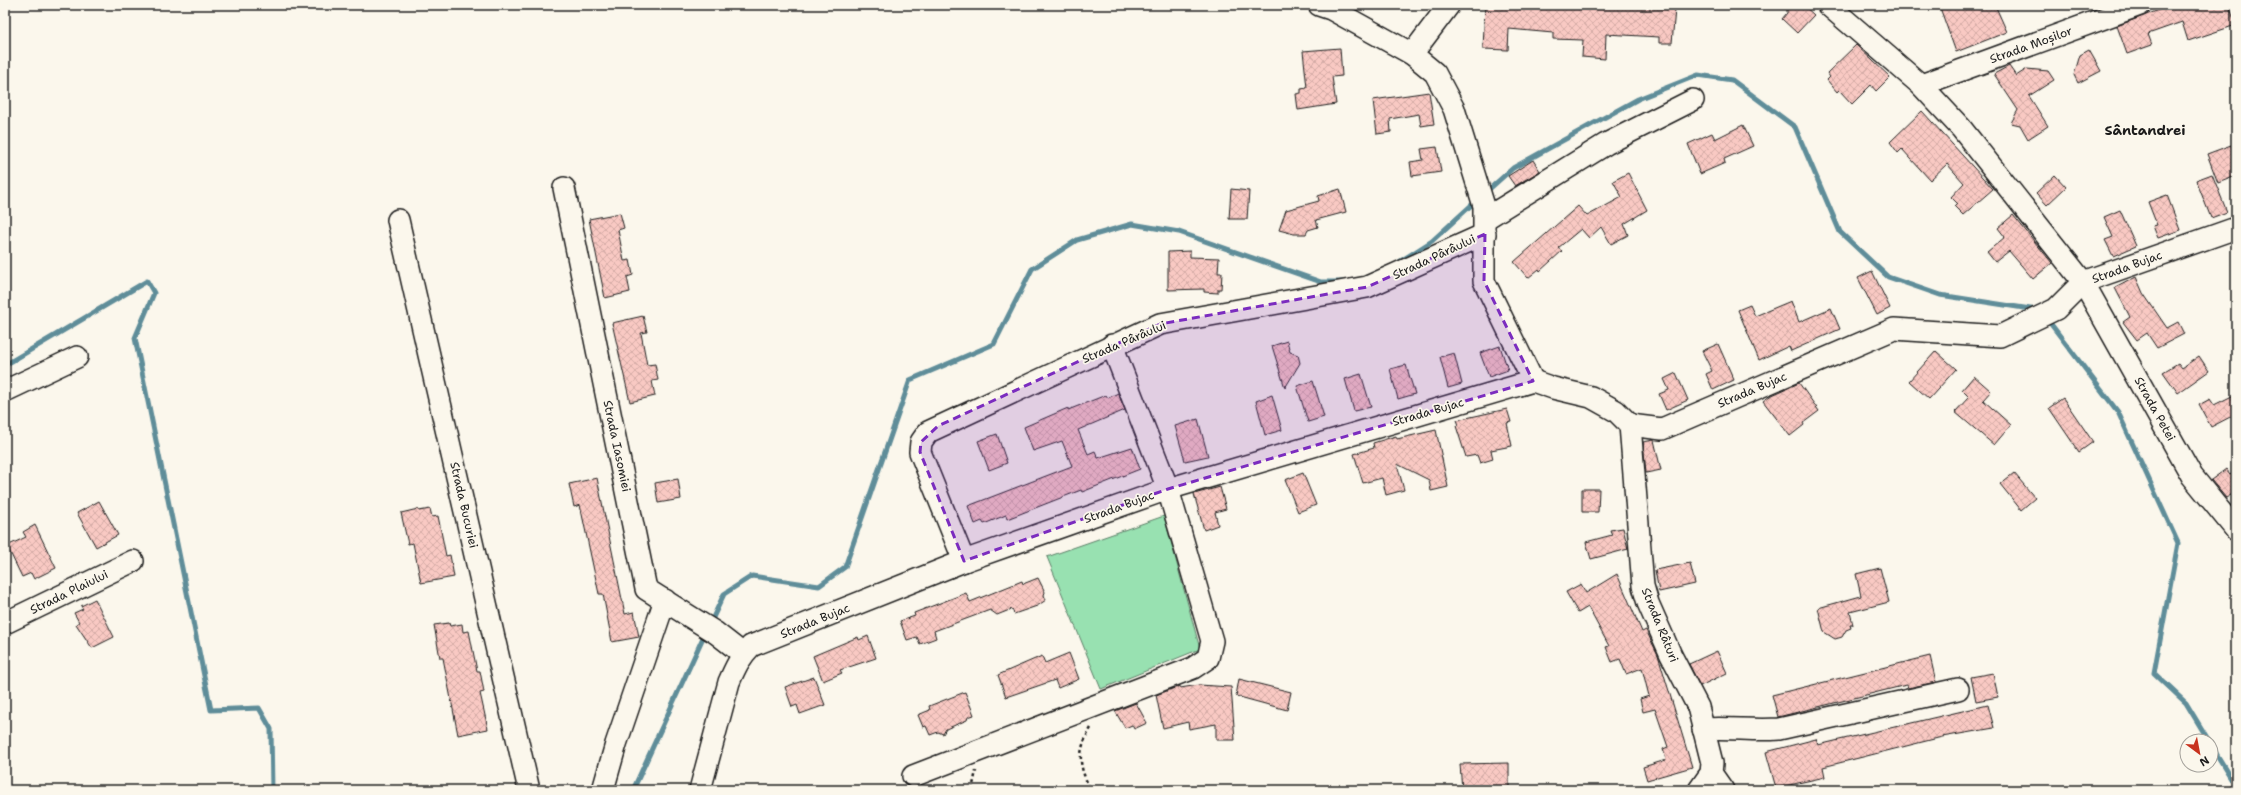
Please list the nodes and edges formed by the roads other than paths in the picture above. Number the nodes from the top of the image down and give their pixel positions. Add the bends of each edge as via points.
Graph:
1 (1319, 5) edge
2 (1449, 5) edge
3 (1828, 5) edge
4 (2140, 5) edge
5 (1412, 54) junction
6 (1921, 84) junction
7 (1693, 100) dead end
8 (564, 188) dead end
9 (398, 220) dead end
10 (1484, 220) junction
11 (2236, 228) edge
12 (2084, 282) junction
13 (1112, 345) junction
14 (77, 357) dead end
15 (1533, 381) junction
16 (5, 391) edge
17 (1630, 425) junction
18 (1168, 489) junction
19 (2236, 530) edge
20 (133, 561) dead end
21 (964, 561) junction
22 (665, 600) junction
23 (5, 622) edge
24 (743, 654) junction
25 (1958, 689) dead end
26 (1704, 729) junction
27 (914, 776) dead end
28 (1717, 782) edge
29 (529, 790) edge
30 (603, 790) edge
31 (700, 790) edge
32 (1699, 790) edge

1 - 5 street via 1331,9
2 - 5 street
3 - 6 street, Strada Petei
4 - 6 street, Strada Moșilor
5 - 10 street via 1435,73 1454,110 1476,180
6 - 12 street, Strada Petei via 1961,128
7 - 10 street, Strada Pârâului via 1606,144
8 - 22 street, Strada Iasomiei via 646,589
9 - 29 street, Strada Bucuriei
10 - 13 street, Strada Pârâului via 1367,287 1160,324
10 - 15 street via 1484,281
11 - 12 street, Strada Bujac
12 - 17 street, Strada Bujac via 2056,308 2000,336 1894,329 1662,429
12 - 19 street, Strada Petei via 2192,476
13 - 18 street
13 - 21 street, Strada Pârâului via 938,426 928,432 920,442 920,452
14 - 16 street
15 - 17 street via 1592,397 1616,411
15 - 18 street, Strada Bujac
17 - 26 street, Strada Râturi via 1643,586 1671,656 1698,707
18 - 21 street, Strada Bujac
18 - 27 street via 1212,641 1208,658 1193,668
20 - 23 street, Strada Plaiului
21 - 24 street, Strada Bujac via 751,646
22 - 24 street, Strada Iasomiei
22 - 30 street
24 - 31 street, Strada Bujac via 729,682
25 - 26 street via 1779,729
26 - 28 street, Strada Râturi
28 - 32 street, Strada Râturi

